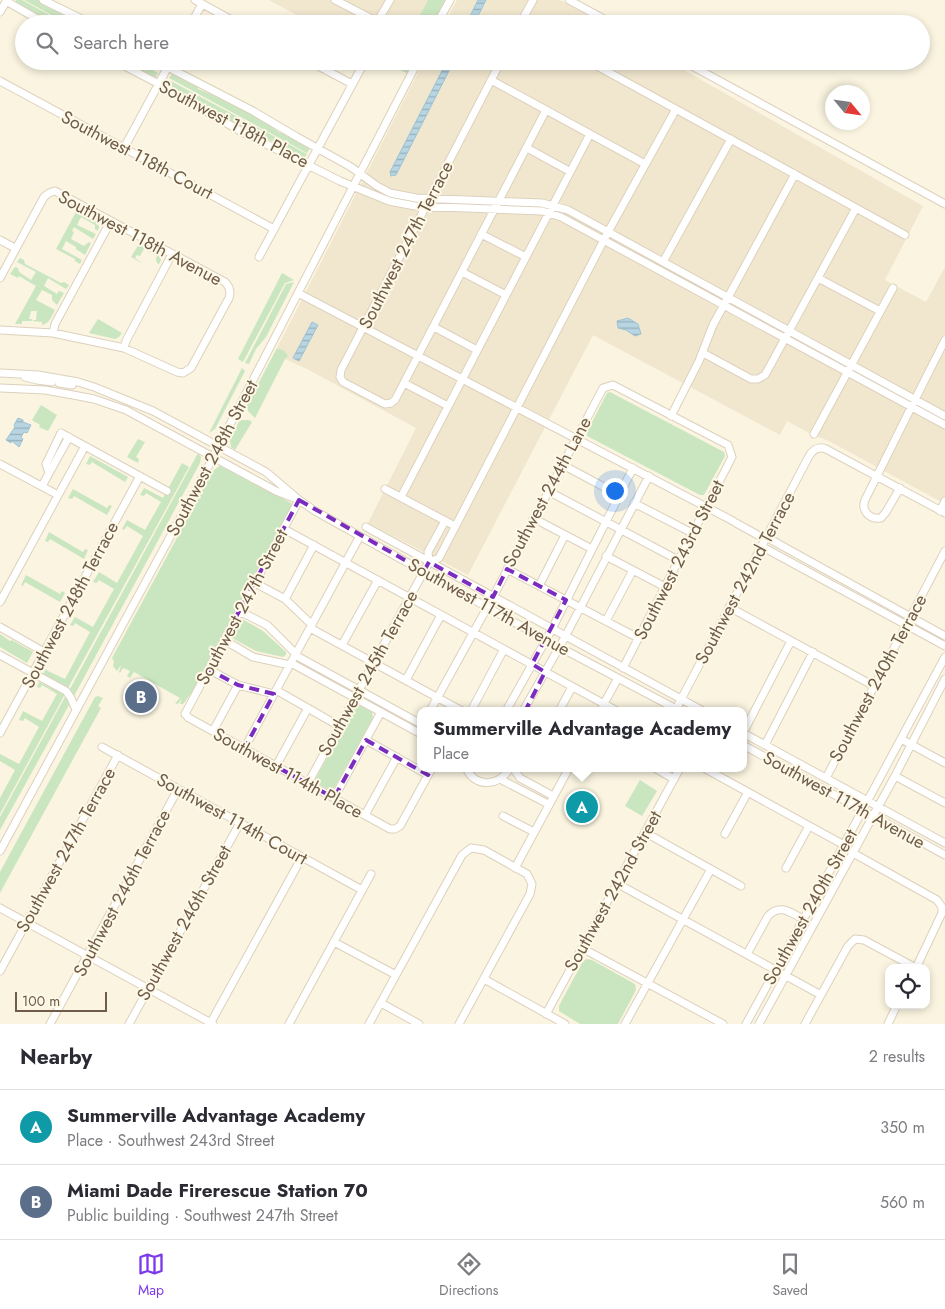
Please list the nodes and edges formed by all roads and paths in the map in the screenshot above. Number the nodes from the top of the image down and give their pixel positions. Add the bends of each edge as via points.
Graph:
1 (43, 0) edge
2 (335, 0) edge
3 (390, 0) edge
4 (450, 0) edge
5 (533, 0) edge
6 (569, 0) edge
7 (6, 1) edge
8 (198, 2) edge
9 (0, 12) edge
10 (30, 15) edge
11 (74, 15) edge
12 (194, 15) edge
13 (222, 15) edge
14 (362, 15) edge
15 (382, 15) edge
16 (442, 15) edge
17 (525, 15) edge
18 (596, 15) edge
19 (132, 70) edge
20 (166, 70) edge
21 (180, 70) edge
22 (326, 70) edge
23 (360, 70) edge
24 (413, 70) edge
25 (496, 70) edge
26 (604, 70) edge
27 (699, 70) edge
28 (491, 80) junction
29 (0, 81) edge
30 (159, 84) junction
31 (352, 84) junction
32 (676, 109) junction
33 (546, 110) junction
34 (590, 134) junction
35 (730, 139) junction
36 (124, 148) junction
37 (527, 148) junction
38 (318, 149) junction
39 (645, 164) junction
40 (309, 165) junction
41 (570, 172) junction
42 (360, 173) junction
43 (795, 174) junction
44 (353, 186) junction
45 (430, 199) junction
46 (499, 201) junction
47 (945, 204) edge
48 (552, 205) junction
49 (426, 207) junction
50 (856, 208) junction
51 (494, 210) junction
52 (548, 212) junction
53 (112, 222) junction
54 (274, 230) junction
55 (608, 232) junction
56 (481, 234) junction
57 (905, 234) dead end
58 (0, 240) edge
59 (604, 240) junction
60 (16, 248) junction
61 (172, 254) junction
62 (259, 257) dead end
63 (526, 257) junction
64 (664, 262) junction
65 (462, 272) junction
66 (0, 278) edge
67 (818, 278) junction
68 (893, 288) dead end
69 (298, 293) junction
70 (506, 295) junction
71 (728, 297) junction
72 (724, 305) junction
73 (880, 311) junction
74 (364, 327) junction
75 (434, 327) junction
76 (0, 330) edge
77 (789, 331) junction
78 (53, 332) junction
79 (785, 338) junction
80 (945, 340) edge
81 (124, 348) junction
82 (477, 350) junction
83 (703, 353) junction
84 (418, 355) junction
85 (851, 364) junction
86 (847, 372) junction
87 (0, 373) edge
88 (22, 374) junction
89 (462, 379) junction
90 (52, 382) junction
91 (404, 383) junction
92 (94, 387) junction
93 (0, 388) edge
94 (45, 390) junction
95 (914, 399) junction
96 (448, 406) junction
97 (910, 406) junction
98 (517, 408) junction
99 (671, 416) junction
100 (945, 416) edge
101 (945, 425) edge
102 (814, 434) dead end
103 (575, 438) junction
104 (85, 446) junction
105 (219, 446) junction
106 (213, 458) junction
107 (561, 464) junction
108 (1, 467) edge
109 (633, 468) junction
110 (140, 476) junction
111 (649, 476) junction
112 (877, 476) junction
113 (42, 486) junction
114 (900, 488) junction
115 (385, 490) dead end
116 (167, 491) dead end
117 (548, 491) junction
118 (58, 495) junction
119 (619, 495) junction
120 (400, 498) junction
121 (299, 500) junction
122 (945, 501) edge
123 (634, 503) junction
124 (706, 506) junction
125 (942, 512) edge
126 (533, 518) junction
127 (445, 521) junction
128 (606, 522) junction
129 (455, 526) junction
130 (366, 527) dead end
131 (284, 529) junction
132 (620, 529) junction
133 (692, 533) junction
134 (566, 535) junction
135 (360, 536) junction
136 (764, 541) junction
137 (314, 545) junction
138 (592, 549) junction
139 (945, 551) edge
140 (606, 556) junction
141 (678, 560) junction
142 (429, 562) junction
143 (346, 563) junction
144 (507, 569) junction
145 (633, 570) junction
146 (424, 571) junction
147 (378, 580) junction
148 (255, 583) junction
149 (539, 586) junction
150 (664, 587) junction
151 (492, 596) junction
152 (410, 597) junction
153 (284, 599) junction
154 (564, 600) junction
155 (0, 602) edge
156 (488, 606) junction
157 (729, 607) junction
158 (581, 608) junction
159 (239, 611) junction
160 (441, 615) junction
161 (910, 617) junction
162 (606, 621) junction
163 (906, 624) junction
164 (311, 626) junction
165 (0, 627) edge
166 (552, 629) junction
167 (473, 632) junction
168 (945, 636) edge
169 (565, 637) junction
170 (638, 638) junction
171 (224, 640) junction
172 (546, 640) junction
173 (791, 641) junction
174 (342, 645) junction
175 (560, 646) junction
176 (945, 646) edge
177 (504, 649) junction
178 (44, 652) junction
179 (812, 652) junction
180 (0, 655) edge
181 (296, 655) junction
182 (945, 657) edge
183 (374, 663) junction
184 (291, 664) junction
185 (532, 664) junction
186 (623, 668) junction
187 (208, 669) junction
188 (545, 672) junction
189 (33, 673) junction
190 (618, 678) junction
191 (945, 679) edge
192 (406, 680) junction
193 (238, 685) junction
194 (572, 686) junction
195 (874, 686) junction
196 (359, 690) junction
197 (275, 692) junction
198 (438, 697) junction
199 (354, 699) junction
200 (682, 699) junction
201 (432, 707) edge
202 (455, 707) edge
203 (473, 707) edge
204 (508, 707) edge
205 (525, 707) edge
206 (561, 707) edge
207 (602, 707) edge
208 (672, 707) edge
209 (679, 707) edge
210 (696, 707) edge
211 (308, 708) junction
212 (76, 710) junction
213 (381, 712) junction
214 (185, 714) joint
215 (3, 721) edge
216 (417, 722) edge
217 (747, 725) edge
218 (339, 726) junction
219 (417, 730) edge
220 (213, 731) junction
221 (0, 734) edge
222 (747, 735) edge
223 (366, 740) junction
224 (900, 740) junction
225 (910, 744) junction
226 (765, 745) junction
227 (102, 747) dead end
228 (747, 747) edge
229 (244, 748) junction
230 (118, 755) junction
231 (397, 757) junction
232 (945, 763) edge
233 (417, 765) edge
234 (276, 766) junction
235 (429, 772) edge
236 (468, 772) edge
237 (507, 772) edge
238 (515, 772) edge
239 (566, 772) edge
240 (662, 772) edge
241 (678, 772) edge
242 (711, 772) edge
243 (895, 776) junction
244 (826, 778) junction
245 (500, 779) junction
246 (674, 779) junction
247 (308, 783) junction
248 (178, 789) junction
249 (748, 792) junction
250 (553, 796) junction
251 (334, 798) junction
252 (868, 801) junction
253 (945, 803) edge
254 (548, 804) junction
255 (878, 806) junction
256 (863, 810) junction
257 (365, 815) junction
258 (503, 816) dead end
259 (873, 816) junction
260 (240, 823) junction
261 (809, 826) junction
262 (534, 832) junction
263 (646, 833) junction
264 (725, 834) dead end
265 (945, 843) edge
266 (844, 845) junction
267 (0, 851) edge
268 (853, 853) junction
269 (945, 855) edge
270 (302, 857) junction
271 (515, 868) junction
272 (786, 868) dead end
273 (711, 869) junction
274 (371, 874) dead end
275 (618, 884) junction
276 (741, 886) dead end
277 (362, 890) junction
278 (0, 908) edge
279 (683, 919) junction
280 (804, 919) junction
281 (27, 922) junction
282 (334, 942) junction
283 (582, 948) junction
284 (747, 954) junction
285 (88, 956) junction
286 (909, 964) edge
287 (918, 964) edge
288 (776, 970) junction
289 (0, 971) edge
290 (396, 975) junction
291 (786, 976) junction
292 (484, 979) junction
293 (648, 982) junction
294 (149, 989) junction
295 (821, 995) junction
296 (380, 1003) junction
297 (895, 1009) edge
298 (546, 1014) junction
299 (50, 1024) edge
300 (129, 1024) edge
301 (211, 1024) edge
302 (289, 1024) edge
303 (369, 1024) edge
304 (419, 1024) edge
305 (459, 1024) edge
306 (565, 1024) edge
307 (625, 1024) edge
308 (723, 1024) edge
309 (746, 1024) edge
310 (759, 1024) edge
311 (805, 1024) edge
312 (888, 1024) edge

1 - 11 street
2 - 14 street
3 - 15 street
4 - 16 street
5 - 17 street
6 - 18 street
7 - 9 street
7 - 10 street
8 - 12 street
8 - 13 street
19 - 30 street, Southwest 118th Place
20 - 30 street
21 - 38 street, Southwest 118th Place
22 - 31 street
23 - 31 street
24 - 42 street, Southwest 248th Street
25 - 28 street, Southwest 247th Terrace
26 - 32 street
27 - 47 street
28 - 33 street
28 - 45 street, Southwest 247th Terrace
29 - 36 street, Southwest 118th Court
30 - 36 street
30 - 40 street, Southwest 118th Place via 227,124
31 - 38 street
32 - 35 street
32 - 39 street
33 - 34 street
33 - 37 street
34 - 39 street
34 - 41 street
35 - 43 street
35 - 64 street
36 - 54 street, Southwest 118th Court
37 - 41 street
37 - 46 street
38 - 40 street
38 - 42 street, Southwest 118th Place
39 - 55 street
40 - 44 street, Southwest 118th Place
40 - 54 street
41 - 48 street
42 - 44 street, Southwest 248th Street
42 - 45 street, Southwest 118th Place via 392,193
43 - 50 street
43 - 71 street
44 - 49 street, Southwest 118th Place via 396,204
44 - 69 street, Southwest 248th Street
45 - 46 street, Southwest 118th Place
45 - 49 street, Southwest 247th Terrace
46 - 48 street, Southwest 118th Place
46 - 51 street
48 - 52 street
48 - 55 street, Southwest 118th Place
49 - 51 street, Southwest 118th Place
49 - 74 street, Southwest 247th Terrace
50 - 57 street
50 - 67 street
51 - 52 street, Southwest 118th Place
51 - 56 street
52 - 59 street
52 - 63 street
53 - 60 street, Southwest 118th Avenue via 59,192 48,193
53 - 61 street, Southwest 118th Avenue
53 - 78 street
54 - 62 street
55 - 59 street
55 - 64 street, Southwest 118th Place
56 - 63 street
56 - 65 street
58 - 60 street
59 - 72 street
59 - 98 street
60 - 66 street
61 - 81 street
61 - 81 street, Southwest 118th Avenue via 225,282 230,288 229,298 191,368 185,372 176,372
63 - 70 street
64 - 71 street, Southwest 118th Place
65 - 70 street
65 - 75 street
67 - 73 street
67 - 77 street
68 - 73 street
69 - 74 street
69 - 105 street, Southwest 248th Street
70 - 82 street
71 - 72 street
71 - 77 street, Southwest 118th Place
72 - 79 street
72 - 83 street
73 - 85 street
74 - 84 street
74 - 91 street, Southwest 247th Terrace via 341,370 340,378 383,403 391,404
75 - 82 street
75 - 84 street
76 - 78 street
77 - 79 street
77 - 85 street, Southwest 118th Place
78 - 81 street
79 - 83 street via 767,374 758,379 749,378
79 - 86 street
80 - 95 street
82 - 89 street
83 - 99 street
84 - 89 street
84 - 91 street
85 - 86 street
85 - 95 street, Southwest 118th Place
86 - 97 street
86 - 102 street
87 - 88 street, Southwest 117th Avenue
88 - 90 street
88 - 92 street, Southwest 117th Avenue via 60,378
89 - 96 street
89 - 98 street
90 - 92 street
90 - 94 street
91 - 96 street
92 - 105 street, Southwest 117th Avenue via 153,411
93 - 94 street, Southwest 117th Avenue
94 - 106 street, Southwest 117th Avenue via 94,399 126,410
95 - 97 street
95 - 100 street, Southwest 118th Place
96 - 120 street
97 - 101 street
97 - 112 street
98 - 103 street
98 - 129 street
99 - 103 street, Southwest 244th Lane via 612,385 603,388
99 - 124 street, Southwest 243rd Street via 729,446 731,451 732,457
103 - 107 street, Southwest 244th Lane
103 - 109 street
104 - 110 street
104 - 113 street via 61,433 46,464 49,473
104 - 118 street
105 - 106 street, Southwest 248th Street
105 - 121 street, Southwest 117th Avenue via 270,475
106 - 121 street, Southwest 117th Avenue
106 - 212 street, Southwest 248th Street
107 - 117 street, Southwest 244th Lane
107 - 119 street
108 - 113 street
109 - 111 street
109 - 119 street
110 - 116 street
110 - 178 street, Southwest 248th Terrace
111 - 123 street
111 - 124 street
112 - 114 street
112 - 114 street via 863,505 872,518 884,515
112 - 136 street, Southwest 242nd Terrace via 826,449 815,449
113 - 118 street
114 - 125 street
115 - 120 street
117 - 126 street, Southwest 244th Lane
117 - 128 street
118 - 155 street
119 - 128 street
120 - 127 street
121 - 131 street, Southwest 247th Street
121 - 135 street, Southwest 117th Avenue
122 - 125 street
123 - 132 street
123 - 133 street
124 - 133 street, Southwest 243rd Street
124 - 136 street
126 - 134 street
126 - 144 street, Southwest 244th Lane
127 - 129 street
127 - 142 street via 428,552
128 - 132 street
128 - 138 street
129 - 142 street via 439,558
130 - 142 street, Southwest 117th Avenue
131 - 137 street
131 - 148 street, Southwest 247th Street
132 - 140 street
132 - 141 street
133 - 141 street, Southwest 243rd Street
134 - 138 street
134 - 149 street
135 - 143 street
135 - 146 street, Southwest 117th Avenue
136 - 157 street, Southwest 242nd Terrace
136 - 161 street
136 - 163 street
137 - 143 street
137 - 153 street
138 - 154 street
139 - 161 street, Southwest 240th Terrace
140 - 145 street
140 - 158 street
141 - 150 street, Southwest 243rd Street
142 - 146 street, Southwest 245th Terrace
142 - 151 street, Southwest 117th Avenue
143 - 147 street
143 - 164 street
144 - 149 street
144 - 151 street, Southwest 244th Lane
145 - 150 street
145 - 162 street
146 - 152 street, Southwest 245th Terrace
146 - 156 street, Southwest 117th Avenue
147 - 152 street
147 - 174 street
148 - 153 street
148 - 159 street, Southwest 247th Street
149 - 154 street
150 - 170 street, Southwest 243rd Street
151 - 166 street, Southwest 117th Avenue
152 - 160 street
152 - 183 street, Southwest 245th Terrace
153 - 164 street
154 - 158 street
154 - 166 street
156 - 167 street
156 - 172 street, Southwest 117th Avenue
157 - 173 street
157 - 200 street, Southwest 242nd Terrace
158 - 162 street
158 - 169 street
159 - 171 street, Southwest 247th Street
159 - 181 street via 266,625
160 - 167 street
160 - 192 street
161 - 163 street, Southwest 240th Terrace
161 - 168 street
162 - 170 street
163 - 176 street
163 - 195 street, Southwest 240th Terrace
164 - 174 street
164 - 181 street
165 - 178 street
166 - 169 street, Southwest 117th Avenue
166 - 172 street
167 - 177 street
167 - 198 street
169 - 175 street
169 - 186 street, Southwest 117th Avenue
170 - 186 street, Southwest 243rd Street
171 - 184 street via 253,656
171 - 187 street, Southwest 247th Street
172 - 175 street, Southwest 117th Avenue
172 - 185 street
173 - 179 street
173 - 217 street
174 - 183 street
175 - 188 street
175 - 190 street, Southwest 117th Avenue
177 - 185 street
177 - 203 street
178 - 189 street, Southwest 248th Terrace
179 - 195 street
179 - 226 street
180 - 189 street
181 - 184 street
181 - 196 street
182 - 224 street, Southwest 240th Street
183 - 192 street
183 - 196 street, Southwest 245th Terrace
184 - 197 street
184 - 199 street
185 - 188 street
185 - 204 street
186 - 200 street, Southwest 117th Avenue
187 - 193 street
187 - 214 street, Southwest 247th Street
188 - 194 street
188 - 205 street
189 - 212 street via 66,691
189 - 215 street, Southwest 248th Terrace
190 - 207 street
190 - 208 street, Southwest 117th Avenue
191 - 225 street, Southwest 240th Street
192 - 198 street
193 - 197 street
193 - 220 street
194 - 206 street
194 - 207 street
195 - 244 street, Southwest 240th Terrace
196 - 199 street, Southwest 245th Terrace
196 - 216 street
197 - 211 street
197 - 229 street
198 - 201 street
198 - 202 street
199 - 213 street
199 - 218 street, Southwest 245th Terrace
200 - 209 street, Southwest 242nd Terrace
200 - 210 street, Southwest 117th Avenue
211 - 218 street
211 - 234 street
212 - 267 street, Southwest 248th Street
213 - 219 street
213 - 223 street
214 - 220 street, Southwest 114th Place
215 - 221 street, Southwest 248th Terrace
218 - 247 street, Southwest 245th Terrace
220 - 229 street, Southwest 114th Place
222 - 226 street, Southwest 117th Avenue
223 - 231 street
223 - 251 street
224 - 225 street
224 - 252 street, Southwest 240th Street
225 - 232 street
225 - 243 street, Southwest 240th Street
226 - 244 street, Southwest 117th Avenue
227 - 230 street, Southwest 114th Court
228 - 256 street, Southwest 117th Avenue
229 - 234 street, Southwest 114th Place
230 - 248 street, Southwest 114th Court
230 - 281 street, Southwest 247th Terrace
231 - 233 street
231 - 257 street
234 - 247 street, Southwest 114th Place
235 - 257 street, Southwest 114th Place via 401,825 394,829
236 - 245 street via 480,782
237 - 245 street
238 - 250 street
239 - 250 street
240 - 246 street
241 - 246 street, Southwest 242nd Street
242 - 249 street
243 - 253 street
243 - 255 street, Southwest 240th Street
244 - 252 street, Southwest 117th Avenue
245 - 254 street
246 - 263 street, Southwest 242nd Street
247 - 251 street, Southwest 114th Place
248 - 260 street, Southwest 114th Court
248 - 285 street, Southwest 246th Terrace
249 - 261 street
249 - 264 street
250 - 254 street
251 - 257 street, Southwest 114th Place
252 - 255 street, Southwest 117th Avenue
252 - 256 street, Southwest 240th Street
254 - 262 street
255 - 259 street, Southwest 240th Street
255 - 265 street, Southwest 117th Avenue
256 - 259 street, Southwest 117th Avenue
256 - 266 street, Southwest 240th Street
258 - 262 street
259 - 268 street, Southwest 240th Street
259 - 269 street, Southwest 117th Avenue
260 - 270 street, Southwest 114th Court
260 - 294 street, Southwest 246th Street
261 - 266 street
261 - 272 street
262 - 271 street
263 - 273 street
263 - 275 street, Southwest 242nd Street
266 - 280 street, Southwest 240th Street
268 - 287 street via 937,900 942,916
268 - 291 street, Southwest 240th Street
270 - 277 street, Southwest 114th Court
270 - 301 street
271 - 290 street via 484,850 471,848 462,855
271 - 292 street via 527,874 532,884 530,894
273 - 276 street
273 - 279 street
274 - 277 street
275 - 279 street
275 - 283 street, Southwest 242nd Street
277 - 282 street
278 - 281 street
279 - 284 street
279 - 293 street
280 - 284 street via 782,909 775,910 768,916
280 - 288 street, Southwest 240th Street
281 - 285 street
281 - 289 street, Southwest 247th Terrace
282 - 290 street
282 - 302 street
283 - 293 street
283 - 298 street, Southwest 242nd Street
284 - 288 street
285 - 294 street
285 - 299 street, Southwest 246th Terrace
286 - 295 street via 858,938 848,946
288 - 291 street
288 - 309 street, Southwest 240th Street
290 - 296 street
291 - 295 street
291 - 310 street, Southwest 240th Street
292 - 298 street
292 - 305 street
293 - 307 street
293 - 308 street
294 - 300 street, Southwest 246th Street
294 - 301 street
295 - 311 street
296 - 303 street
296 - 304 street
297 - 312 street
298 - 306 street

